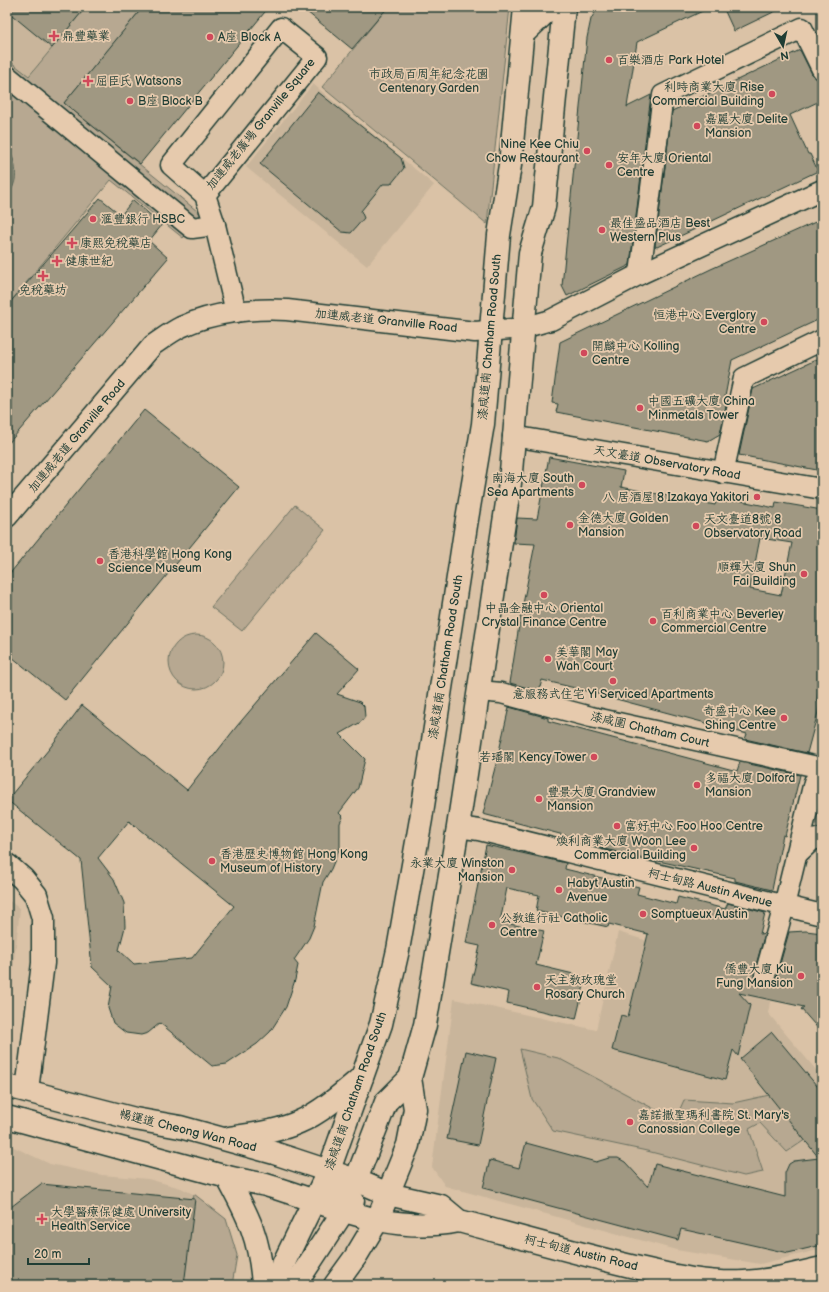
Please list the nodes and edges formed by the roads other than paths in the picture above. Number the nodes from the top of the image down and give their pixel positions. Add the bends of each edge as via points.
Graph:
1 (525, 7) edge
2 (551, 7) edge
3 (564, 7) edge
4 (523, 34) junction
5 (822, 69) edge
6 (7, 76) edge
7 (822, 190) edge
8 (205, 195) junction
9 (215, 225) junction
10 (640, 274) junction
11 (236, 312) junction
12 (523, 328) junction
13 (490, 332) junction
14 (822, 340) edge
15 (513, 436) junction
16 (723, 473) junction
17 (822, 489) edge
18 (13, 497) edge
19 (7, 518) edge
20 (479, 691) junction
21 (822, 768) edge
22 (822, 775) edge
23 (458, 827) junction
24 (822, 838) edge
25 (796, 856) junction
26 (7, 865) edge
27 (784, 906) junction
28 (822, 915) edge
29 (765, 975) dead end
30 (363, 1076) junction
31 (410, 1078) junction
32 (14, 1086) edge
33 (7, 1117) edge
34 (224, 1138) junction
35 (329, 1170) junction
36 (227, 1177) junction
37 (362, 1182) junction
38 (388, 1194) junction
39 (315, 1201) junction
40 (343, 1212) junction
41 (377, 1221) junction
42 (459, 1221) junction
43 (822, 1268) edge
44 (263, 1285) edge
45 (273, 1285) edge
46 (289, 1285) edge
47 (335, 1285) edge

1 - 4 main road, 漆咸道南 Chatham Road South
2 - 4 main road
3 - 12 main road via 544,207 530,253
4 - 13 main road, 漆咸道南 Chatham Road South
5 - 10 street via 802,28 663,95
6 - 9 street via 192,228
7 - 10 street, 加連威老道 Granville Road
8 - 8 street, 加連威老廣場 Granville Square via 171,165 281,28 317,57
8 - 9 street, 加連威老廣場 Granville Square
9 - 11 street, 加連威老廣場 Granville Square
10 - 12 street, 加連威老道 Granville Road via 551,320
11 - 13 street, 加連威老道 Granville Road via 261,308 287,310
11 - 18 street, 加連威老道 Granville Road via 193,322 153,345
12 - 13 street, 加連威老道 Granville Road
12 - 15 main road
13 - 30 main road, 漆咸道南 Chatham Road South via 483,424 421,818 398,950 381,1024
14 - 16 street via 744,378
15 - 16 street, 天文臺道 Observatory Road
15 - 20 main road via 510,483
16 - 17 street, 天文臺道 Observatory Road
18 - 19 street, 加連威老道 Granville Road
20 - 21 street, 漆咸圍 Chatham Court via 501,693
20 - 23 main road
22 - 25 street via 814,782
23 - 27 street, 柯士甸路 Austin Avenue via 479,830
23 - 31 main road via 425,1025
24 - 25 street via 812,840
25 - 27 street
26 - 32 main road via 23,878 36,895 43,918 43,963
27 - 28 street, 柯士甸路 Austin Avenue
27 - 29 street
30 - 34 main road via 326,1106 299,1122 279,1129
30 - 35 main road, 漆咸道南 Chatham Road South
31 - 37 main road via 386,1102
31 - 38 main road via 415,1109 408,1145
32 - 34 main road, 暢運道 Cheong Wan Road via 135,1119
33 - 36 main road
34 - 35 main road, 暢運道 Cheong Wan Road
35 - 37 main road, 暢運道 Cheong Wan Road
35 - 39 main road, 漆咸道南 Chatham Road South
36 - 39 main road via 264,1185
36 - 44 main road via 252,1224 260,1251
37 - 38 main road, 暢運道 Cheong Wan Road
37 - 39 main road
37 - 40 main road
38 - 41 main road
38 - 42 main road, 柯士甸道 Austin Road via 441,1206
39 - 40 main road
39 - 45 main road, 漆咸道南 Chatham Road South
40 - 41 main road
40 - 46 main road via 299,1279
41 - 42 main road, 柯士甸道 Austin Road via 436,1226
41 - 47 main road
42 - 43 main road, 柯士甸道 Austin Road via 610,1262 706,1280 744,1282

